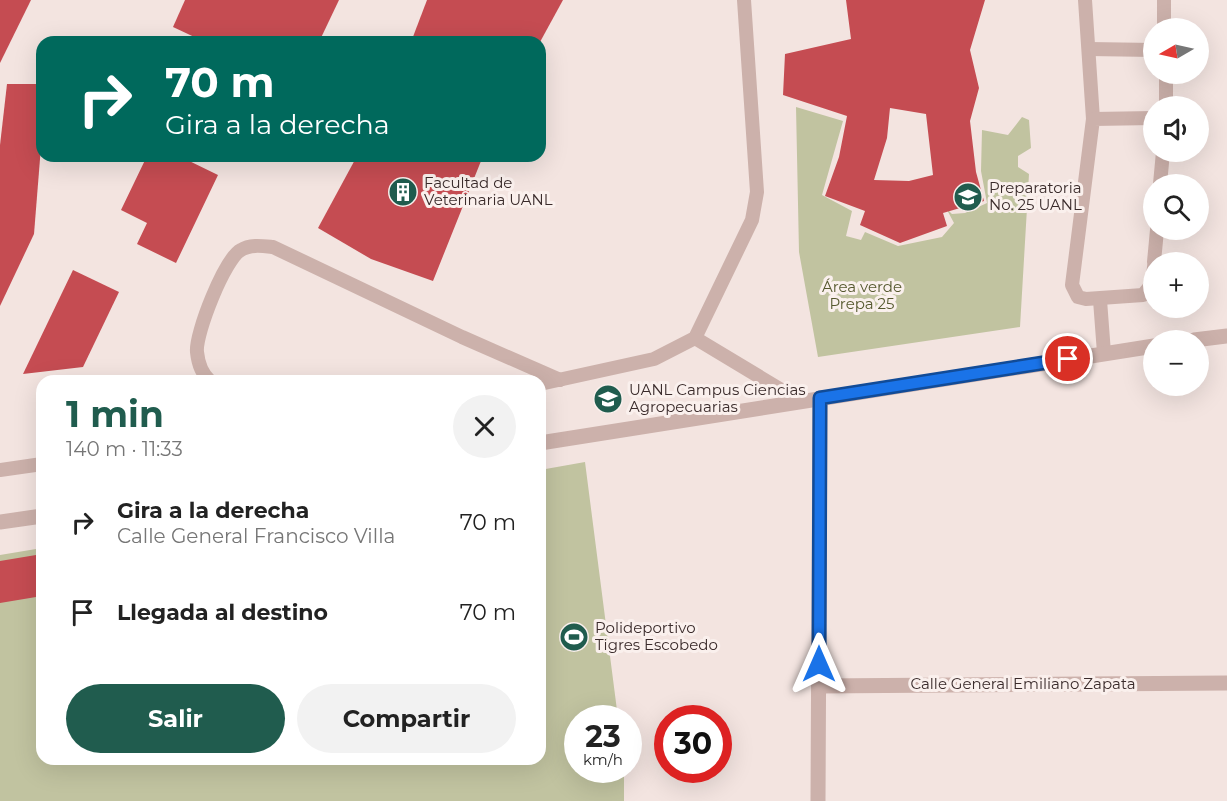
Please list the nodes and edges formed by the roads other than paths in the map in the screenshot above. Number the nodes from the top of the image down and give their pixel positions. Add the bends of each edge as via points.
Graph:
1 (744, 0) edge
2 (1085, 0) edge
3 (1164, 0) edge
4 (1164, 18) edge
5 (1089, 50) junction
6 (1143, 50) edge
7 (1143, 118) edge
8 (1092, 119) junction
9 (1143, 296) edge
10 (1100, 300) junction
11 (1227, 336) edge
12 (695, 338) junction
13 (1209, 338) edge
14 (1143, 348) edge
15 (1104, 353) junction
16 (205, 375) edge
17 (561, 380) junction
18 (546, 383) edge
19 (820, 398) junction
20 (798, 400) junction
21 (546, 442) edge
22 (36, 465) edge
23 (0, 470) edge
24 (36, 517) edge
25 (0, 522) edge
26 (1227, 683) edge
27 (819, 686) junction
28 (818, 801) edge

1 - 12 lane via 757,192 752,220
2 - 5 lane
3 - 4 lane
5 - 6 lane
5 - 8 lane
7 - 8 lane
8 - 10 lane via 1072,285 1078,297
9 - 10 lane
10 - 15 lane
11 - 13 street
12 - 17 lane via 654,359
12 - 20 lane
14 - 15 street
15 - 19 street
16 - 17 lane via 196,351 197,339 211,302 233,256 242,248 257,246 273,247
17 - 18 lane
19 - 20 street
19 - 27 street
20 - 21 street
22 - 23 lane
24 - 25 street
26 - 27 street, Calle General Emiliano Zapata
27 - 28 street

